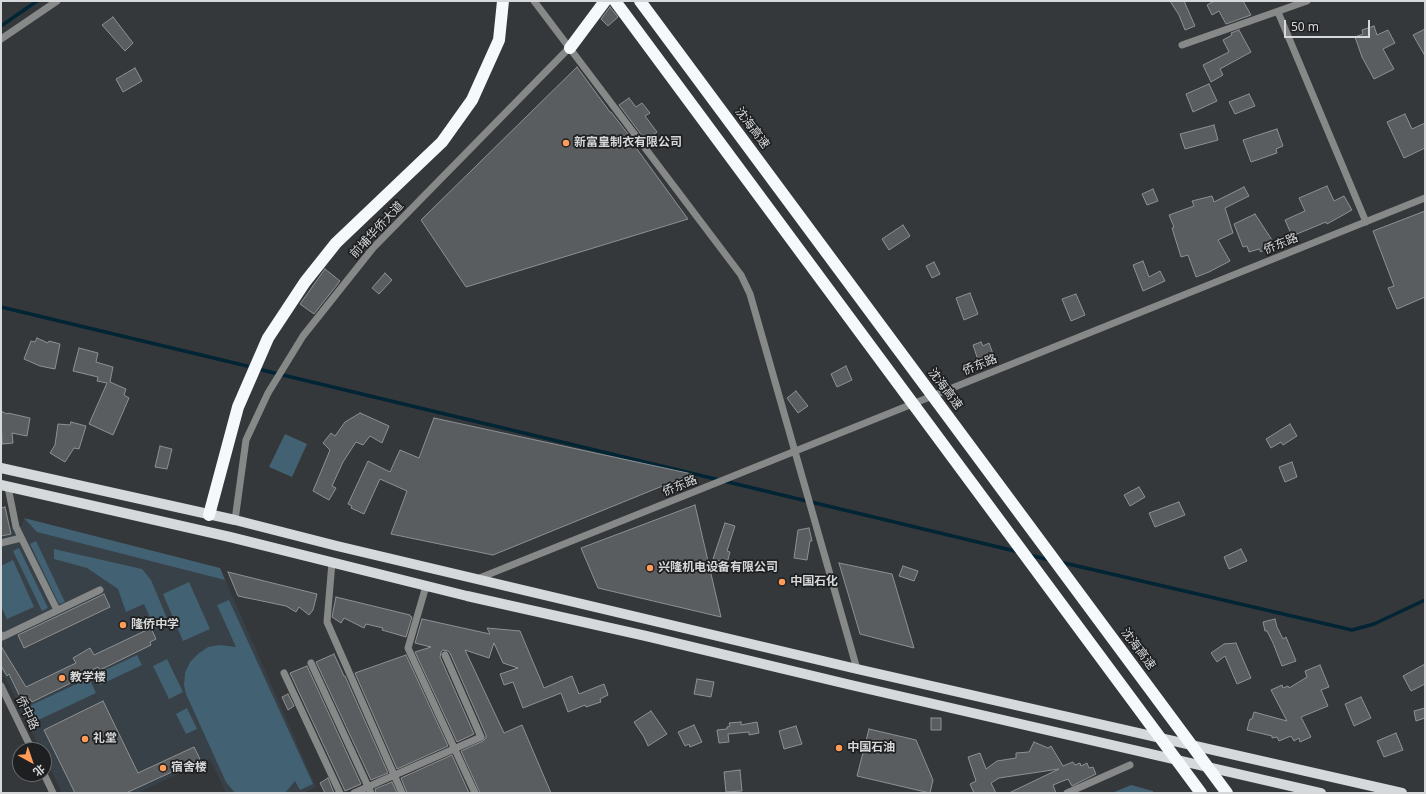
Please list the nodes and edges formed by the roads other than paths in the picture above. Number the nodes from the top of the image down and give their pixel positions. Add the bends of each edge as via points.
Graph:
1 (57, 1) edge
2 (503, 1) edge
3 (534, 1) edge
4 (605, 1) edge
5 (614, 1) edge
6 (640, 1) edge
7 (1307, 1) edge
8 (1278, 12) junction
9 (1, 39) edge
10 (1182, 45) dead end
11 (570, 48) junction
12 (1425, 198) edge
13 (1366, 222) junction
14 (795, 451) junction
15 (1, 468) edge
16 (4, 486) edge
17 (209, 515) junction
18 (234, 520) junction
19 (22, 538) junction
20 (1, 543) edge
21 (332, 562) junction
22 (477, 579) junction
23 (426, 586) junction
24 (100, 590) dead end
25 (57, 610) junction
26 (1, 635) edge
27 (445, 655) dead end
28 (311, 663) dead end
29 (857, 668) junction
30 (284, 673) dead end
31 (1, 686) edge
32 (28, 742) edge
33 (455, 749) junction
34 (1130, 765) dead end
35 (394, 775) junction
36 (48, 782) edge
37 (370, 790) edge
38 (54, 793) edge
39 (340, 793) edge
40 (354, 793) edge
41 (402, 793) edge
42 (475, 793) edge
43 (1067, 793) edge
44 (1201, 793) edge
45 (1227, 793) edge
46 (1321, 793) edge
47 (1402, 793) edge

1 - 9 street
2 - 17 highway via 499,40 472,100 442,142 336,243 305,282 268,338 238,407
3 - 11 street
4 - 11 highway
5 - 11 street, 前埔华侨大道
5 - 44 highway
6 - 45 highway, 沈海高速
7 - 8 street
8 - 10 street
8 - 13 street
11 - 14 street via 741,275 750,294
11 - 18 street, 前埔华侨大道 via 373,248 303,336 268,393 246,440
12 - 13 street, 侨东路
13 - 14 street, 侨东路
14 - 22 street, 侨东路
14 - 29 street
15 - 17 main road
16 - 19 street via 16,527
16 - 21 main road
17 - 18 main road
18 - 22 main road
19 - 20 street
19 - 25 street
21 - 23 main road
21 - 35 street via 327,622
22 - 29 main road
23 - 33 street via 408,648
23 - 46 main road
24 - 25 street
25 - 26 street via 2,637
27 - 33 street via 481,737
28 - 37 street
29 - 47 main road
30 - 39 street
31 - 32 street, 侨中路
33 - 35 street
33 - 42 street
34 - 43 street
35 - 37 street
35 - 41 street
36 - 38 street
37 - 40 street

